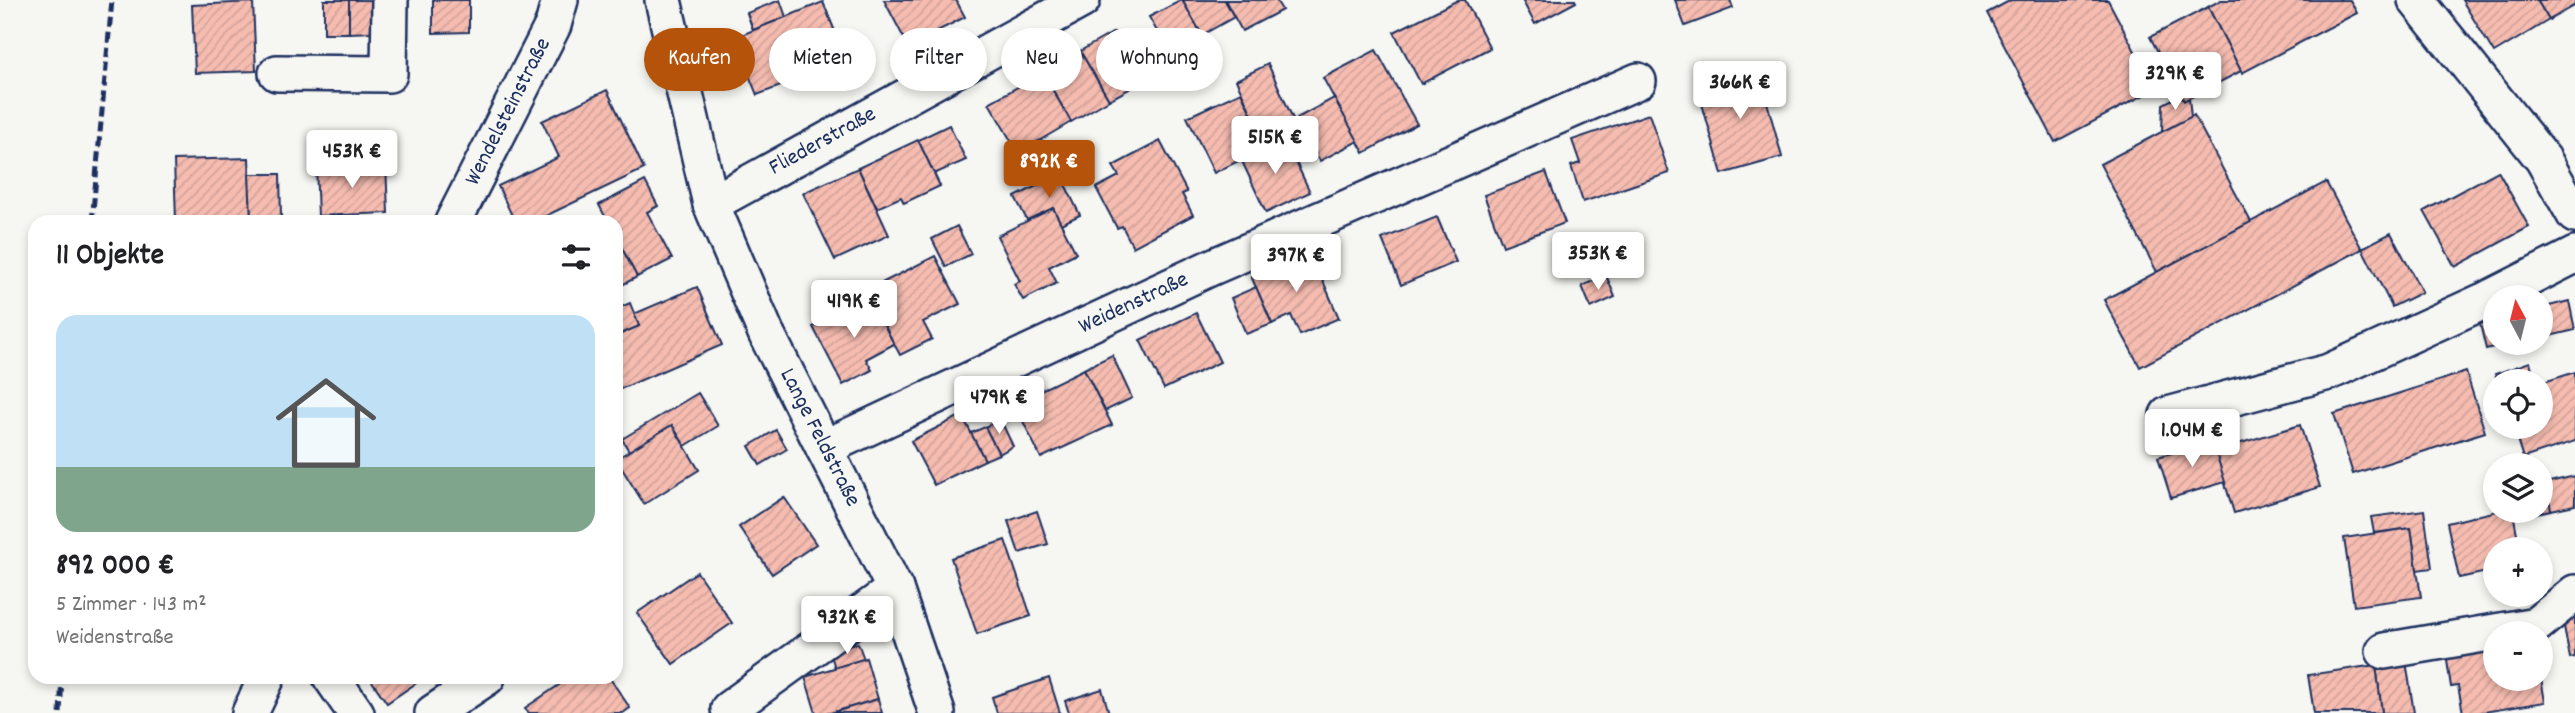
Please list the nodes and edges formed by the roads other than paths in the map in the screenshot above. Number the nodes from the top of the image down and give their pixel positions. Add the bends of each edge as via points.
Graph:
1 (390, 0) edge
2 (560, 0) edge
3 (663, 0) edge
4 (1082, 0) edge
5 (2416, 0) edge
6 (277, 73) dead end
7 (1638, 81) dead end
8 (711, 204) junction
9 (457, 215) edge
10 (2575, 215) edge
11 (2575, 255) edge
12 (2168, 415) dead end
13 (824, 448) junction
14 (895, 589) junction
15 (2575, 593) edge
16 (2384, 651) dead end
17 (264, 684) edge
18 (336, 684) edge
19 (476, 684) edge
20 (250, 713) edge
21 (356, 713) edge
22 (433, 713) edge
23 (731, 713) edge
24 (937, 713) edge

1 - 6 street via 389,74
2 - 9 street, Wendelsteinstraße via 553,24
3 - 8 street, Lange Feldstraße
4 - 8 street, Fliederstraße
5 - 10 street via 2543,159
7 - 13 street, Weidenstraße via 1212,267
8 - 13 street, Lange Feldstraße via 766,333
11 - 12 street via 2329,372
13 - 14 street, Lange Feldstraße
14 - 23 street via 729,709
14 - 24 street, Lange Feldstraße
15 - 16 street via 2536,625
17 - 20 street
18 - 21 street
19 - 22 street

